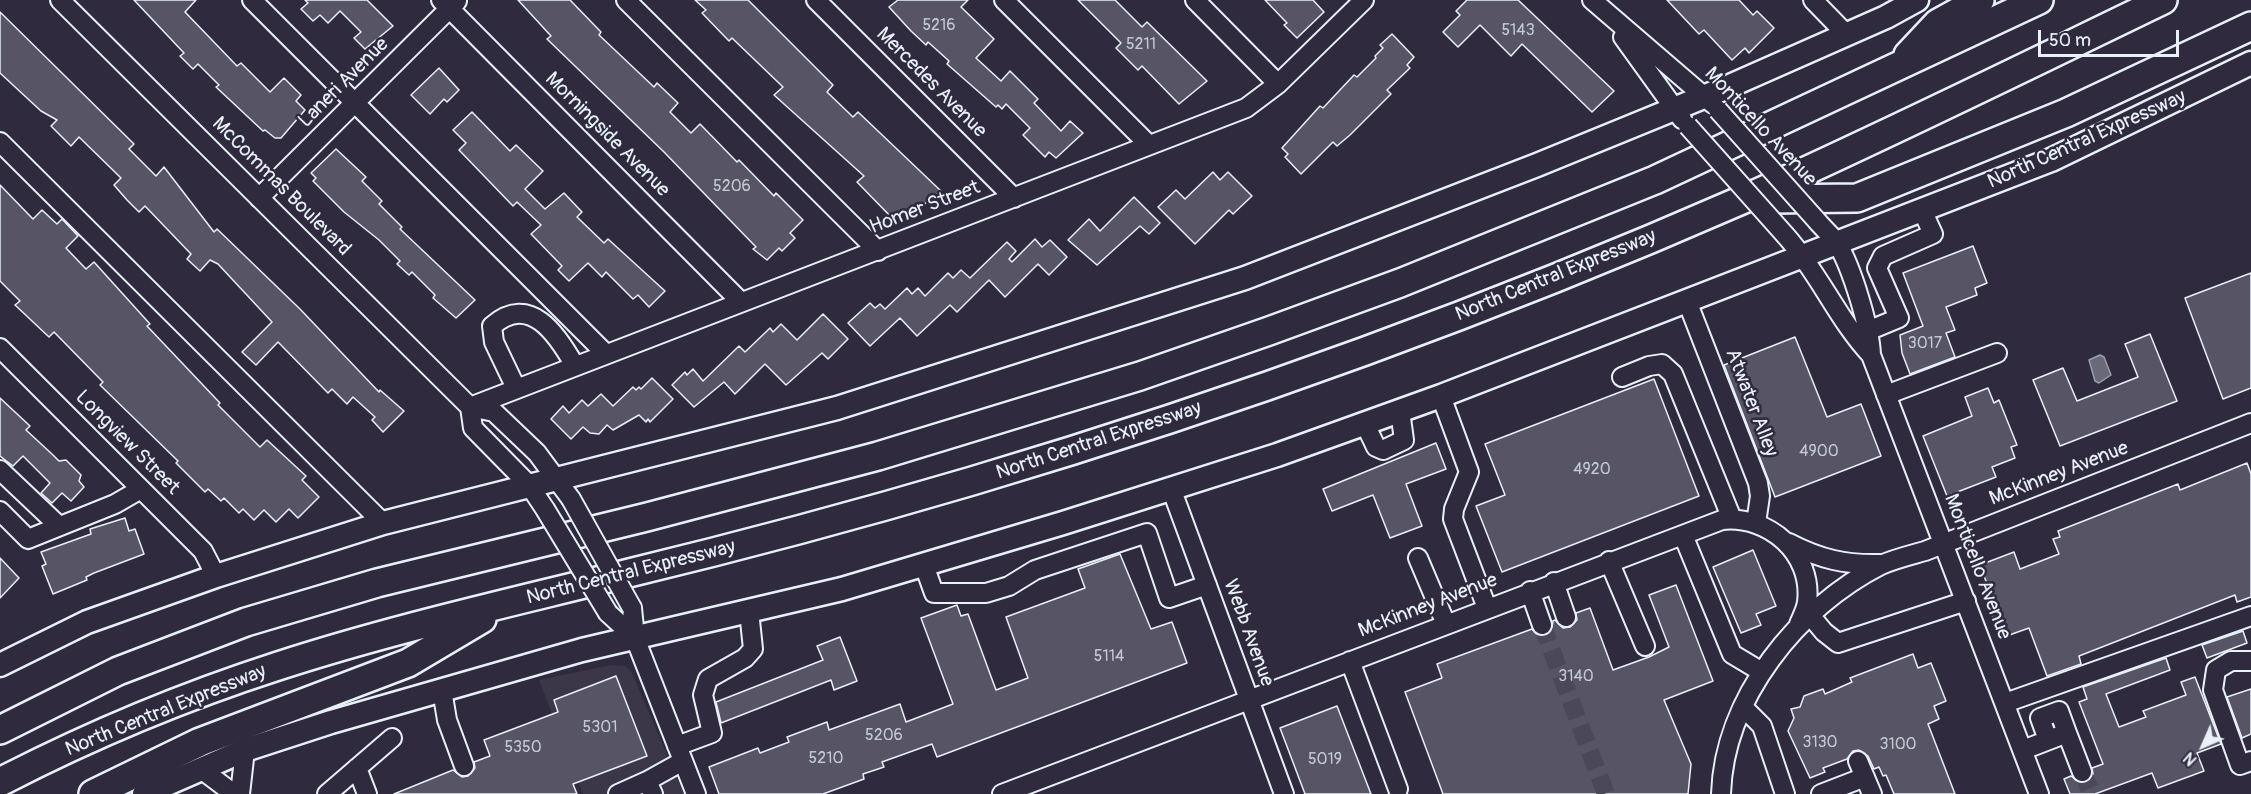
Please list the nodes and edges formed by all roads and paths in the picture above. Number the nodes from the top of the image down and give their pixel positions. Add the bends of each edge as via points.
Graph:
1 (60, 0) edge
2 (252, 0) edge
3 (626, 0) edge
4 (816, 0) edge
5 (1004, 0) edge
6 (1195, 0) edge
7 (1364, 0) edge
8 (1592, 0) edge
9 (1813, 0) edge
10 (1917, 0) edge
11 (1980, 0) edge
12 (2039, 0) edge
13 (2163, 0) edge
14 (450, 3) edge
15 (1610, 18) junction
16 (2251, 26) edge
17 (1847, 35) junction
18 (2251, 63) edge
19 (1899, 65) junction
20 (1278, 84) junction
21 (1712, 103) junction
22 (356, 104) junction
23 (1680, 118) junction
24 (0, 142) edge
25 (1148, 144) junction
26 (259, 198) junction
27 (1014, 198) junction
28 (1742, 200) junction
29 (1922, 210) junction
30 (1837, 243) junction
31 (878, 251) junction
32 (1804, 256) junction
33 (1687, 301) junction
34 (741, 302) junction
35 (1870, 330) junction
36 (0, 348) edge
37 (1997, 353) dead end
38 (606, 354) junction
39 (1871, 355) junction
40 (575, 366) junction
41 (1622, 377) dead end
42 (516, 388) junction
43 (1887, 395) junction
44 (1441, 396) junction
45 (470, 407) junction
46 (1400, 411) junction
47 (1365, 424) junction
48 (2250, 425) edge
49 (2, 476) edge
50 (557, 479) junction
51 (529, 485) junction
52 (1171, 488) junction
53 (141, 489) junction
54 (0, 511) edge
55 (1732, 519) junction
56 (383, 523) junction
57 (1756, 523) junction
58 (59, 526) junction
59 (1683, 534) junction
60 (1785, 541) junction
61 (1944, 543) junction
62 (1418, 558) dead end
63 (1610, 561) junction
64 (1883, 564) junction
65 (924, 565) junction
66 (216, 576) junction
67 (1554, 582) junction
68 (1207, 585) junction
69 (1530, 591) junction
70 (1966, 601) junction
71 (510, 603) junction
72 (1487, 608) junction
73 (749, 611) junction
74 (1810, 615) junction
75 (2251, 616) edge
76 (1566, 617) dead end
77 (1446, 624) junction
78 (1542, 625) tunnel mouth
79 (634, 638) junction
80 (1644, 646) dead end
81 (1350, 661) junction
82 (2251, 661) edge
83 (0, 665) edge
84 (1762, 672) junction
85 (442, 690) junction
86 (1249, 700) junction
87 (2005, 703) junction
88 (1744, 708) junction
89 (0, 730) edge
90 (392, 738) dead end
91 (245, 750) junction
92 (2023, 750) junction
93 (680, 754) junction
94 (2251, 761) edge
95 (464, 766) dead end
96 (357, 768) junction
97 (201, 769) junction
98 (2082, 772) tunnel mouth
99 (1865, 777) edge
100 (0, 782) edge
101 (650, 788) edge
102 (1398, 789) dead end
103 (93, 794) edge
104 (144, 794) edge
105 (234, 794) edge
106 (240, 794) edge
107 (327, 794) edge
108 (367, 794) edge
109 (618, 794) edge
110 (696, 794) edge
111 (1002, 794) edge
112 (1284, 794) edge
113 (1721, 794) edge
114 (1785, 794) edge
115 (1821, 794) edge
116 (2039, 794) edge

1 - 26 street, McCommas Boulevard
2 - 22 street
3 - 31 street
4 - 27 street, Mercedes Avenue
5 - 25 street
6 - 20 street
7 - 20 street, Homer Street
8 - 15 street, Monticello Avenue
9 - 17 street
10 - 17 main road
11 - 19 highway via 1938,23
12 - 19 highway
13 - 28 highway, North Central Expressway
14 - 22 street, Laneri Avenue
14 - 34 street, Morningside Avenue
15 - 21 street, Monticello Avenue
15 - 23 street, Monticello Avenue
16 - 28 highway via 2066,112 1857,198
17 - 21 main road
18 - 29 main road, North Central Expressway via 2051,160
19 - 89 highway via 1655,180 1400,283 1140,376 878,456 377,583 246,622 118,671
20 - 25 street, Homer Street via 1246,108
21 - 23 main road
21 - 30 street, Monticello Avenue, bridge
22 - 26 street, Laneri Avenue
22 - 38 street
23 - 32 street, Monticello Avenue, bridge
23 - 50 main road via 1151,310 837,408
24 - 56 street
25 - 27 street, Homer Street
26 - 45 street, McCommas Boulevard
27 - 31 street, Homer Street
28 - 71 highway, North Central Expressway via 1439,323 1159,423 885,506
29 - 30 main road, North Central Expressway
29 - 35 street via 1933,234 1883,256 1877,268 1899,318
30 - 32 main road, North Central Expressway
30 - 35 street, Monticello Avenue
31 - 34 street, Homer Street
32 - 33 main road, North Central Expressway
32 - 39 street, Monticello Avenue via 1855,338
33 - 44 main road, North Central Expressway
33 - 57 street, Atwater Alley via 1758,483
34 - 38 street, Homer Street
35 - 39 street, Monticello Avenue
36 - 53 street, Longview Street
37 - 43 street
38 - 40 street, Homer Street
39 - 43 street, Monticello Avenue
40 - 42 street, Homer Street
40 - 42 street via 562,343 543,322 522,312 505,315 492,326 494,342
41 - 55 street via 1662,364 1673,374
42 - 45 street, Homer Street
43 - 61 street, Monticello Avenue
44 - 46 main road, North Central Expressway
44 - 72 street via 1469,472 1454,509 1454,519
45 - 50 street, McCommas Boulevard via 495,412
45 - 51 street, McCommas Boulevard via 473,428
46 - 47 main road, North Central Expressway
46 - 47 street via 1404,440 1383,450 1372,442
47 - 52 main road, North Central Expressway
48 - 61 street, McKinney Avenue
49 - 58 street
50 - 51 main road
50 - 79 street, McCommas Boulevard, bridge via 632,608
51 - 56 main road
51 - 79 street, McCommas Boulevard, bridge via 608,613
52 - 65 main road, North Central Expressway
52 - 68 street, Webb Avenue
53 - 58 street
53 - 66 street, Longview Street via 203,551
54 - 58 street via 28,539
55 - 57 street, McKinney Avenue
55 - 59 street, McKinney Avenue
56 - 66 main road
57 - 60 street, McKinney Avenue
59 - 63 street, McKinney Avenue
59 - 84 street via 1732,654
60 - 64 street via 1815,557 1848,565
60 - 74 street, McKinney Avenue via 1799,558
61 - 64 street, McKinney Avenue
61 - 70 street, Monticello Avenue
62 - 77 street
63 - 67 street, McKinney Avenue
63 - 80 street
64 - 74 street, McKinney Avenue
65 - 68 street via 934,593 986,593 1009,586 1035,570 1147,533 1169,598
65 - 73 main road, North Central Expressway
66 - 83 main road via 87,622
67 - 69 street, McKinney Avenue
67 - 76 street
68 - 86 street, Webb Avenue
69 - 72 street, McKinney Avenue
69 - 78 street
70 - 74 street via 1838,643
70 - 87 street, Monticello Avenue
71 - 100 highway, North Central Expressway via 340,647 243,678 114,728
71 - 103 highway via 408,663 200,742
72 - 77 street, McKinney Avenue
73 - 79 main road, North Central Expressway
73 - 93 street via 753,649 745,658 708,679 703,695 712,733
74 - 84 street
75 - 87 street
77 - 81 street, McKinney Avenue
79 - 85 main road, North Central Expressway
79 - 93 street, McCommas Boulevard
81 - 86 street, McKinney Avenue
81 - 102 street
82 - 94 street via 2231,661 2216,670 2213,690 2240,765
84 - 88 street
85 - 91 main road, North Central Expressway
85 - 95 street via 447,720
86 - 111 street, McKinney Avenue
86 - 112 street, Webb Avenue
87 - 92 street, Monticello Avenue
88 - 113 street via 1728,748
88 - 114 street via 1762,726
90 - 96 street
91 - 97 main road, North Central Expressway
91 - 106 street
92 - 98 street via 2067,733
92 - 116 street, Monticello Avenue
93 - 101 street
93 - 110 street, McCommas Boulevard
96 - 107 street
96 - 108 street
97 - 104 main road, North Central Expressway
97 - 105 street
99 - 115 street
101 - 109 street

